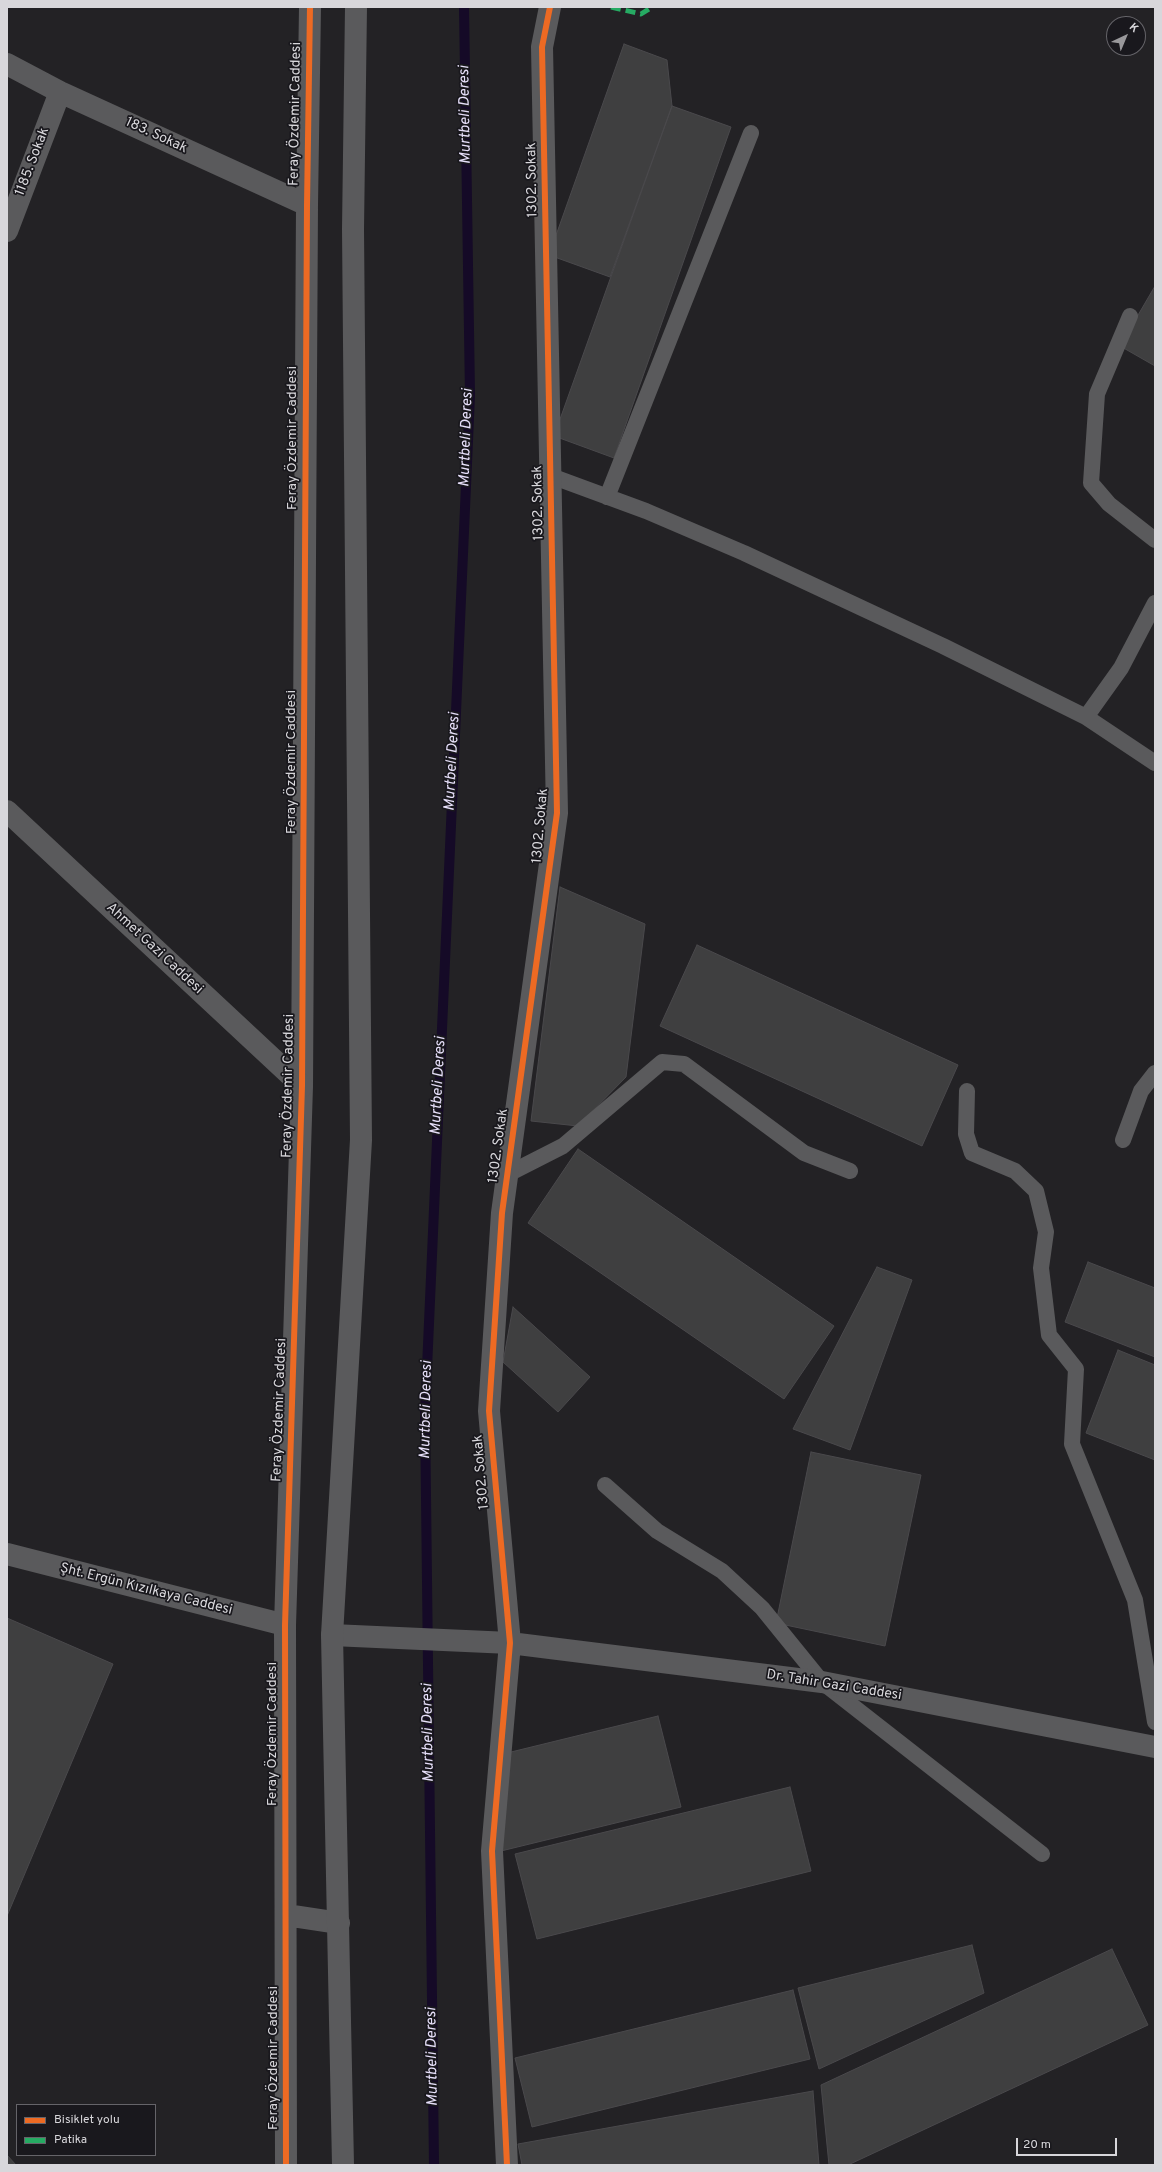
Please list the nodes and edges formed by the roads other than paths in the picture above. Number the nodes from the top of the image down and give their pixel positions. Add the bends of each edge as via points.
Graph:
1 (310, 7) edge
2 (356, 7) edge
3 (550, 7) edge
4 (7, 64) edge
5 (60, 92) junction
6 (751, 133) dead end
7 (307, 206) junction
8 (7, 231) edge
9 (1130, 316) dead end
10 (551, 476) junction
11 (606, 497) junction
12 (1155, 540) edge
13 (1155, 603) edge
14 (1086, 717) junction
15 (1155, 763) edge
16 (7, 811) edge
17 (1155, 1073) edge
18 (302, 1086) junction
19 (967, 1091) dead end
20 (1123, 1140) dead end
21 (850, 1171) dead end
22 (508, 1174) junction
23 (605, 1485) dead end
24 (7, 1554) edge
25 (285, 1625) junction
26 (332, 1635) junction
27 (510, 1643) junction
28 (822, 1682) junction
29 (1155, 1722) edge
30 (1155, 1747) edge
31 (1042, 1854) dead end
32 (286, 1915) junction
33 (339, 1923) junction
34 (286, 2165) edge
35 (343, 2165) edge
36 (507, 2165) edge

1 - 7 street, Feray Özdemir Caddesi
2 - 26 street via 353,237 361,1140
3 - 10 street, 1302. Sokak via 542,47
4 - 5 street, 183. Sokak
5 - 7 street, 183. Sokak
5 - 8 street, 1185. Sokak
6 - 11 lane
7 - 18 street, Feray Özdemir Caddesi
9 - 12 lane via 1096,394 1091,483 1109,504
10 - 11 lane
10 - 22 street, 1302. Sokak via 557,812
11 - 14 lane via 744,553
13 - 14 lane via 1121,668
14 - 15 lane
16 - 18 street, Ahmet Gazi Caddesi
17 - 20 lane via 1141,1091
18 - 25 street, Feray Özdemir Caddesi
19 - 29 lane via 966,1134 972,1153 1015,1171 1036,1191 1046,1232 1041,1268 1049,1335 1076,1369 1072,1444 1135,1600
21 - 22 lane via 804,1153 684,1064 662,1062 563,1146
22 - 27 street, 1302. Sokak via 502,1213 489,1410
23 - 28 lane via 657,1531 722,1571 762,1608
24 - 25 street, Şht. Ergün Kızılkaya Caddesi
25 - 32 street, Feray Özdemir Caddesi
26 - 27 street, Dr. Tahir Gazi Caddesi
26 - 33 street
27 - 28 street, Dr. Tahir Gazi Caddesi
27 - 36 street, 1302. Sokak via 492,1851
28 - 30 street, Dr. Tahir Gazi Caddesi
28 - 31 lane
32 - 33 street
32 - 34 street, Feray Özdemir Caddesi
33 - 35 street

